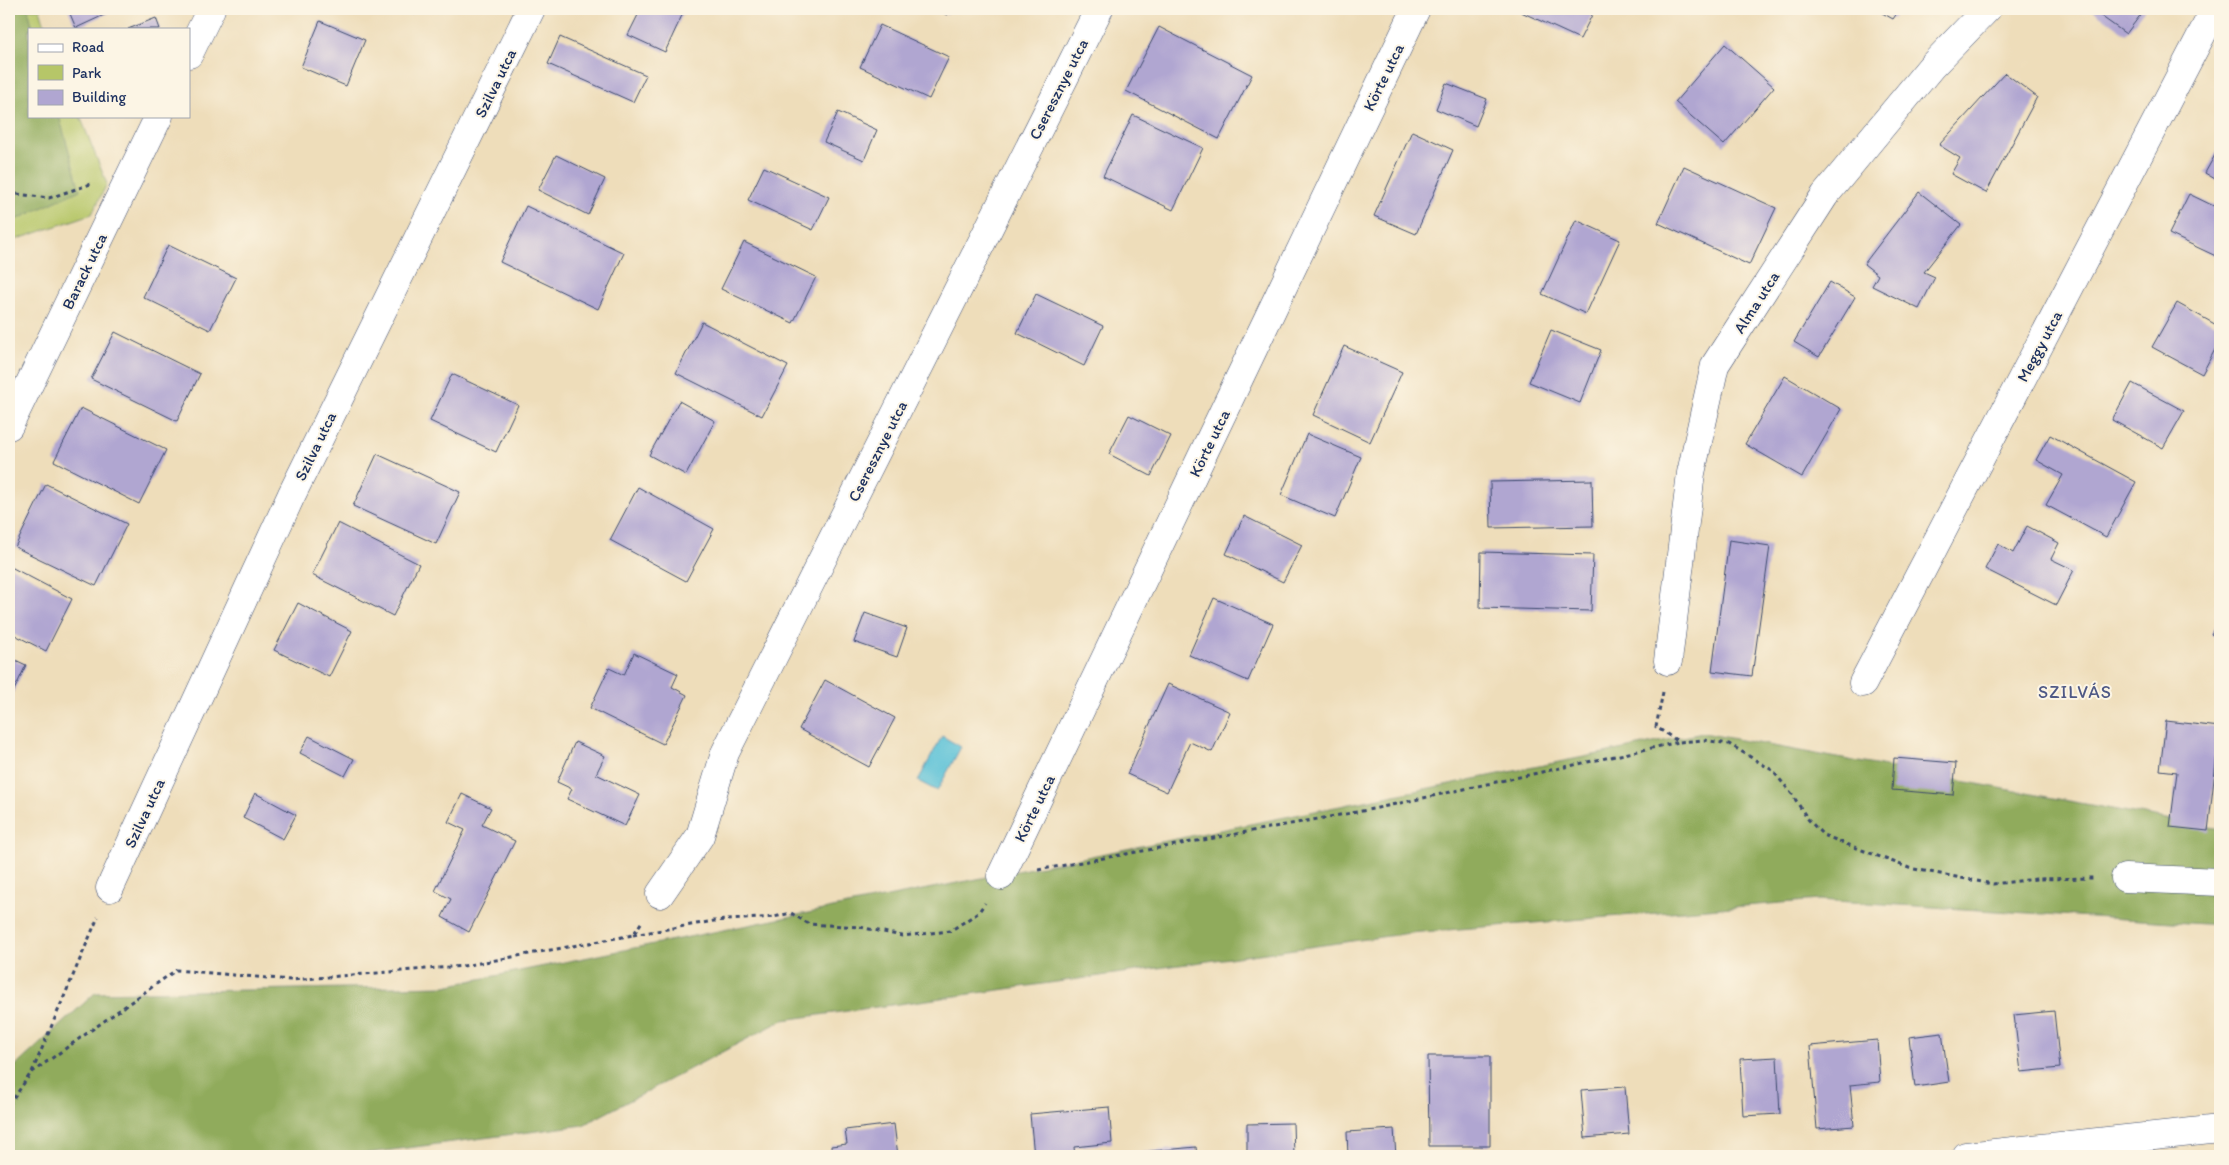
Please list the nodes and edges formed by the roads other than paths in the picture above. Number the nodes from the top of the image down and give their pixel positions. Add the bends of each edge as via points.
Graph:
1 (211, 9) edge
2 (531, 9) edge
3 (1099, 9) edge
4 (1416, 9) edge
5 (1987, 9) edge
6 (2215, 9) edge
7 (190, 52) edge
8 (158, 118) edge
9 (9, 426) edge
10 (1668, 661) road end
11 (1863, 683) dead end
12 (1001, 876) road end
13 (2126, 878) road end
14 (2220, 882) edge
15 (110, 888) road end
16 (660, 894) road end
17 (2220, 1130) edge
18 (1966, 1156) edge

1 - 7 street
2 - 15 street, Szilva utca via 291,496
3 - 16 street, Cseresznye utca via 725,753 700,836
4 - 12 street, Körte utca
5 - 10 street, Alma utca via 1931,67 1825,196 1716,366 1691,473
6 - 11 street, Meggy utca
8 - 9 street, Barack utca
13 - 14 street
17 - 18 street

